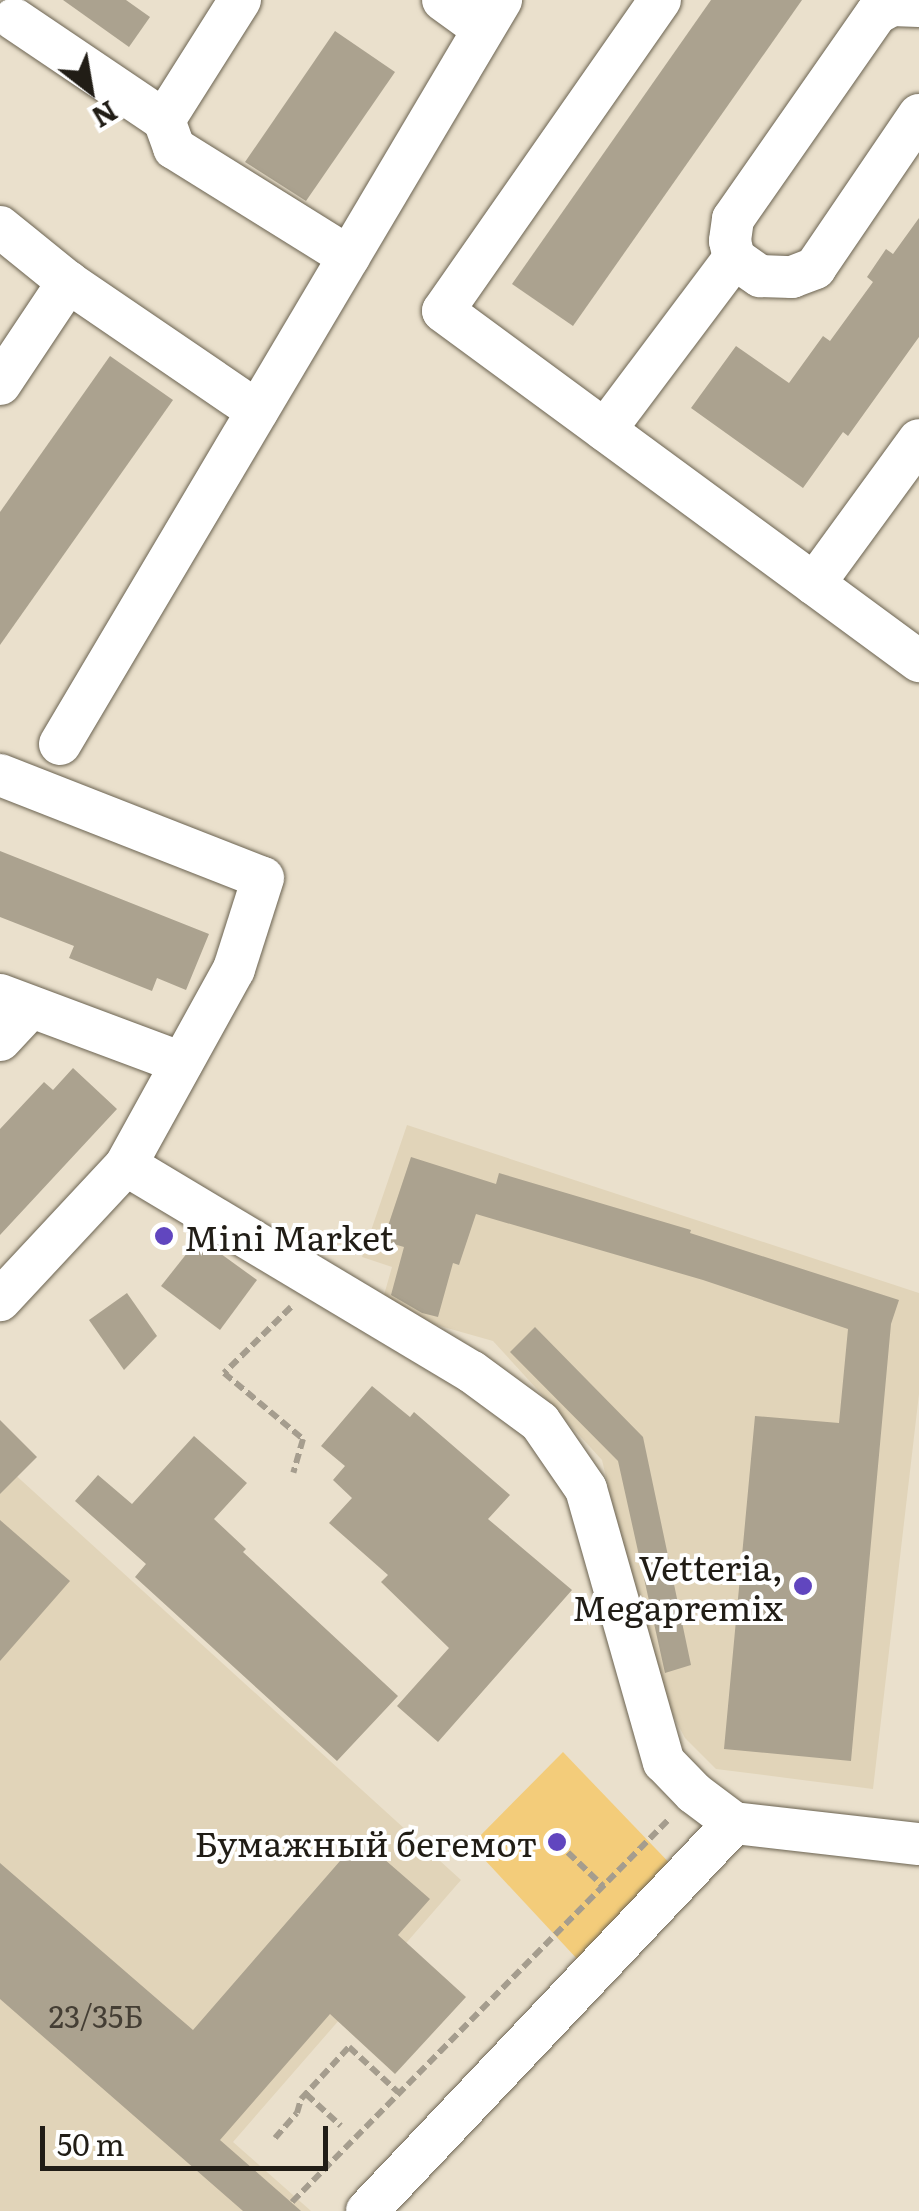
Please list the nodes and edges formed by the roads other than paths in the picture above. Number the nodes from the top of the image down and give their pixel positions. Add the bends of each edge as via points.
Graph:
1 (240, 0) edge
2 (443, 0) edge
3 (660, 0) edge
4 (919, 6) edge
5 (492, 15) edge
6 (14, 19) dead end
7 (919, 115) edge
8 (164, 120) junction
9 (0, 228) edge
10 (349, 256) junction
11 (734, 258) junction
12 (68, 282) junction
13 (0, 384) edge
14 (257, 411) junction
15 (605, 430) junction
16 (919, 440) edge
17 (814, 584) junction
18 (919, 661) edge
19 (60, 744) dead end
20 (0, 775) edge
21 (16, 1001) edge
22 (0, 1040) edge
23 (182, 1063) junction
24 (126, 1165) junction
25 (0, 1300) edge
26 (734, 1824) junction
27 (919, 1844) edge
28 (367, 2211) edge

1 - 8 street
2 - 5 street
3 - 15 street via 443,311
4 - 11 street via 892,5 876,14 733,220
5 - 10 street
6 - 8 street
7 - 11 street via 815,268 792,277 760,276
8 - 10 street via 174,148
9 - 12 street
10 - 14 street
11 - 15 street
12 - 13 street
12 - 14 street
14 - 19 street
15 - 17 street
16 - 17 street
17 - 18 street
20 - 23 street via 263,878 234,969
21 - 22 street
21 - 23 street
23 - 24 street
24 - 25 street
24 - 26 street via 472,1372 540,1422 586,1489 664,1762
26 - 27 street
26 - 28 street

